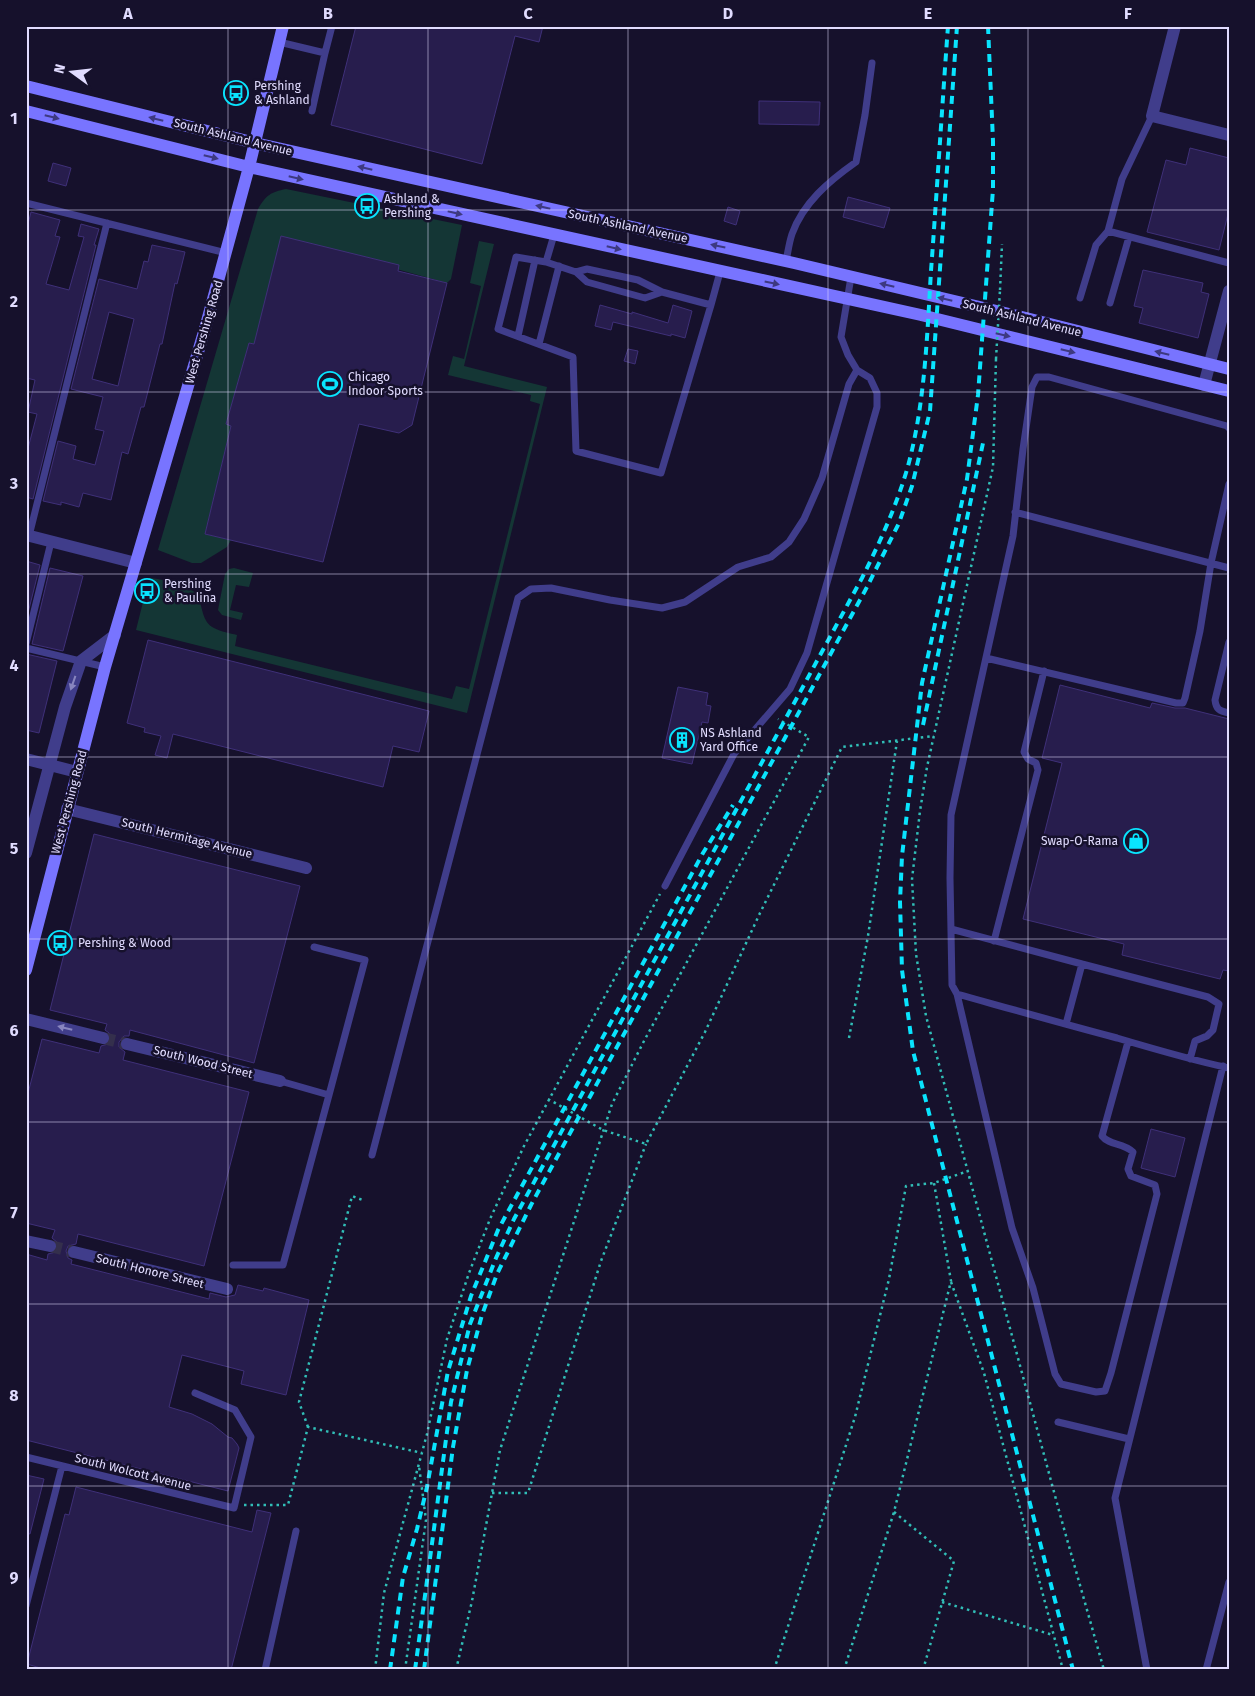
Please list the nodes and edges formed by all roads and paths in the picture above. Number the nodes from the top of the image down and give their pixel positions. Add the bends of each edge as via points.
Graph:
1 (283, 26) edge
2 (332, 26) edge
3 (1175, 26) edge
4 (280, 42) junction
5 (325, 53) junction
6 (872, 63) dead end
7 (26, 86) edge
8 (26, 111) edge
9 (312, 112) dead end
10 (1152, 116) junction
11 (1229, 135) edge
12 (254, 143) junction
13 (249, 167) junction
14 (26, 203) edge
15 (107, 224) junction
16 (1108, 231) junction
17 (554, 235) junction
18 (1129, 237) junction
19 (1002, 244) dead end
20 (226, 253) junction
21 (535, 260) junction
22 (786, 261) junction
23 (546, 262) junction
24 (1229, 263) edge
25 (559, 266) junction
26 (576, 272) junction
27 (720, 272) junction
28 (851, 277) junction
29 (1229, 291) edge
30 (662, 292) junction
31 (1080, 298) dead end
32 (848, 299) junction
33 (1110, 303) dead end
34 (711, 305) junction
35 (518, 336) junction
36 (539, 344) junction
37 (1210, 364) junction
38 (1229, 369) edge
39 (857, 370) junction
40 (1204, 385) junction
41 (1229, 391) edge
42 (1229, 428) edge
43 (1229, 484) edge
44 (1015, 512) junction
45 (28, 536) edge
46 (52, 542) junction
47 (136, 563) junction
48 (1211, 563) junction
49 (1229, 568) edge
50 (115, 635) junction
51 (1229, 642) edge
52 (26, 646) edge
53 (986, 658) junction
54 (81, 661) junction
55 (105, 667) junction
56 (1044, 671) junction
57 (1229, 713) edge
58 (768, 714) junction
59 (934, 736) junction
60 (897, 740) junction
61 (26, 759) edge
62 (49, 765) junction
63 (77, 772) junction
64 (67, 809) junction
65 (26, 853) edge
66 (306, 868) dead end
67 (665, 886) joint
68 (951, 929) junction
69 (994, 941) junction
70 (314, 947) dead end
71 (1082, 964) junction
72 (26, 970) edge
73 (958, 994) junction
74 (26, 1019) edge
75 (1066, 1024) junction
76 (103, 1038) tunnel mouth
77 (849, 1038) dead end
78 (1128, 1042) junction
79 (127, 1044) tunnel mouth
80 (1190, 1059) junction
81 (1226, 1067) edge
82 (280, 1081) joint
83 (329, 1095) junction
84 (548, 1099) junction
85 (603, 1130) junction
86 (646, 1144) junction
87 (372, 1155) dead end
88 (968, 1172) junction
89 (934, 1183) junction
90 (365, 1201) dead end
91 (26, 1241) edge
92 (50, 1246) tunnel mouth
93 (74, 1252) tunnel mouth
94 (233, 1265) dead end
95 (951, 1281) junction
96 (226, 1289) dead end
97 (195, 1393) dead end
98 (1058, 1422) dead end
99 (308, 1427) junction
100 (1130, 1439) junction
101 (422, 1453) junction
102 (26, 1457) edge
103 (419, 1464) junction
104 (62, 1466) junction
105 (492, 1493) junction
106 (235, 1507) junction
107 (894, 1512) junction
108 (296, 1531) dead end
109 (1229, 1582) edge
110 (942, 1602) junction
111 (26, 1606) edge
112 (1053, 1636) junction
113 (265, 1670) edge
114 (375, 1670) edge
115 (405, 1670) edge
116 (456, 1670) edge
117 (774, 1670) edge
118 (844, 1670) edge
119 (923, 1670) edge
120 (1063, 1670) edge
121 (1104, 1670) edge
122 (1147, 1670) edge
123 (1206, 1670) edge

1 - 4 main road, West Pershing Road
2 - 5 lane
3 - 10 street
4 - 5 lane
4 - 12 main road, West Pershing Road
5 - 9 lane
6 - 22 lane via 856,162 836,176 810,202 792,233
12 -> 7 main road, South Ashland Avenue
8 -> 13 main road, South Ashland Avenue
10 - 11 street
10 - 16 lane via 1122,179
12 - 13 main road, West Pershing Road
22 -> 12 main road, South Ashland Avenue
13 -> 17 main road, South Ashland Avenue
13 - 20 main road, West Pershing Road
14 - 15 lane
15 - 20 lane
15 - 45 lane
16 - 18 lane
16 - 31 lane via 1096,245
17 - 23 lane
17 -> 27 main road, South Ashland Avenue
18 - 24 lane
18 - 33 lane
19 - 59 path, bridge via 993,467
20 - 47 main road, West Pershing Road
21 - 23 lane
21 - 35 lane
21 - 35 lane via 516,257 498,329
22 - 28 main road, South Ashland Avenue
23 - 25 lane
25 - 26 lane
25 - 36 lane
26 - 30 lane via 587,269 638,280
26 - 30 lane via 587,282 645,298
27 -> 32 main road, South Ashland Avenue
27 - 34 lane
28 - 32 lane
37 -> 28 main road, South Ashland Avenue
29 - 37 street
30 - 34 lane
32 - 39 lane via 841,337
32 -> 40 main road, South Ashland Avenue
34 - 36 lane via 661,473 576,451 573,357
35 - 36 lane
37 - 38 main road, South Ashland Avenue
37 - 40 street
39 - 58 lane via 870,378 877,393 877,407 807,653 790,688
39 - 87 lane via 849,384 822,478 804,519 789,542 771,557 738,567 685,602 662,608 551,588 531,589 518,598
40 - 41 main road, South Ashland Avenue
42 - 44 lane via 1049,377 1038,377 1032,387
43 - 48 lane
44 - 48 lane
44 - 53 lane via 1013,536
45 - 46 street
46 - 47 street
46 - 52 lane
47 - 50 main road, West Pershing Road
48 - 49 lane
48 - 56 lane via 1200,631 1182,703
50 - 54 street
50 - 55 main road, West Pershing Road
51 - 57 lane via 1215,700 1216,708
52 - 54 lane
53 - 56 lane
53 - 68 lane via 951,815
54 - 55 lane
54 -> 62 street
55 - 63 main road, West Pershing Road
56 - 69 lane via 1024,752 1036,763 1038,770
58 - 67 lane via 734,754
58 - 85 path via 809,737 644,1041 612,1104
59 - 60 path
59 - 88 path via 912,879 916,954 926,1016
60 - 77 path via 868,936
60 - 86 path via 842,747 705,1032
61 - 62 street
62 - 63 street
62 - 65 street
63 - 64 main road, West Pershing Road
64 - 66 street, South Hermitage Avenue
64 - 72 main road, West Pershing Road
67 - 84 path
68 - 69 lane
68 - 73 lane via 952,985
69 - 71 lane
70 - 83 lane via 365,960
71 - 75 lane
71 - 80 lane via 1208,997 1220,1004 1213,1030 1195,1041
73 - 75 lane
73 - 78 lane via 1012,1228 1033,1288 1055,1374 1061,1384 1096,1392 1105,1391 1111,1373 1157,1194 1155,1185 1131,1176 1128,1169 1133,1152 1127,1146 1106,1141 1102,1136
76 -> 74 street
75 - 78 lane
78 - 80 lane
79 - 82 street, South Wood Street
80 - 81 lane
81 - 100 lane
82 - 83 lane
83 - 94 lane via 283,1265
84 - 85 path
84 - 101 path via 490,1219 469,1273 447,1339
85 - 86 path
85 - 105 path via 500,1450
86 - 105 path via 601,1261 528,1494
88 - 89 path
88 - 121 path
89 - 95 path
89 - 117 path via 906,1186 889,1279 855,1417
90 - 99 path via 352,1196 299,1402
91 - 92 street
93 - 96 street, South Honore Street
95 - 107 path
95 - 112 path via 984,1373
97 - 106 lane via 235,1410 251,1437
98 - 100 lane
99 - 101 path
99 - 106 path via 288,1505
100 - 122 lane via 1115,1498
101 - 103 path
102 - 104 lane, South Wolcott Avenue
103 - 114 path via 384,1593
103 - 115 path via 426,1520
104 - 106 lane, South Wolcott Avenue
104 - 111 lane
105 - 116 path
107 - 110 path via 954,1561
107 - 118 path
108 - 113 lane
109 - 123 lane
110 - 112 path
110 - 119 path
112 - 120 path

